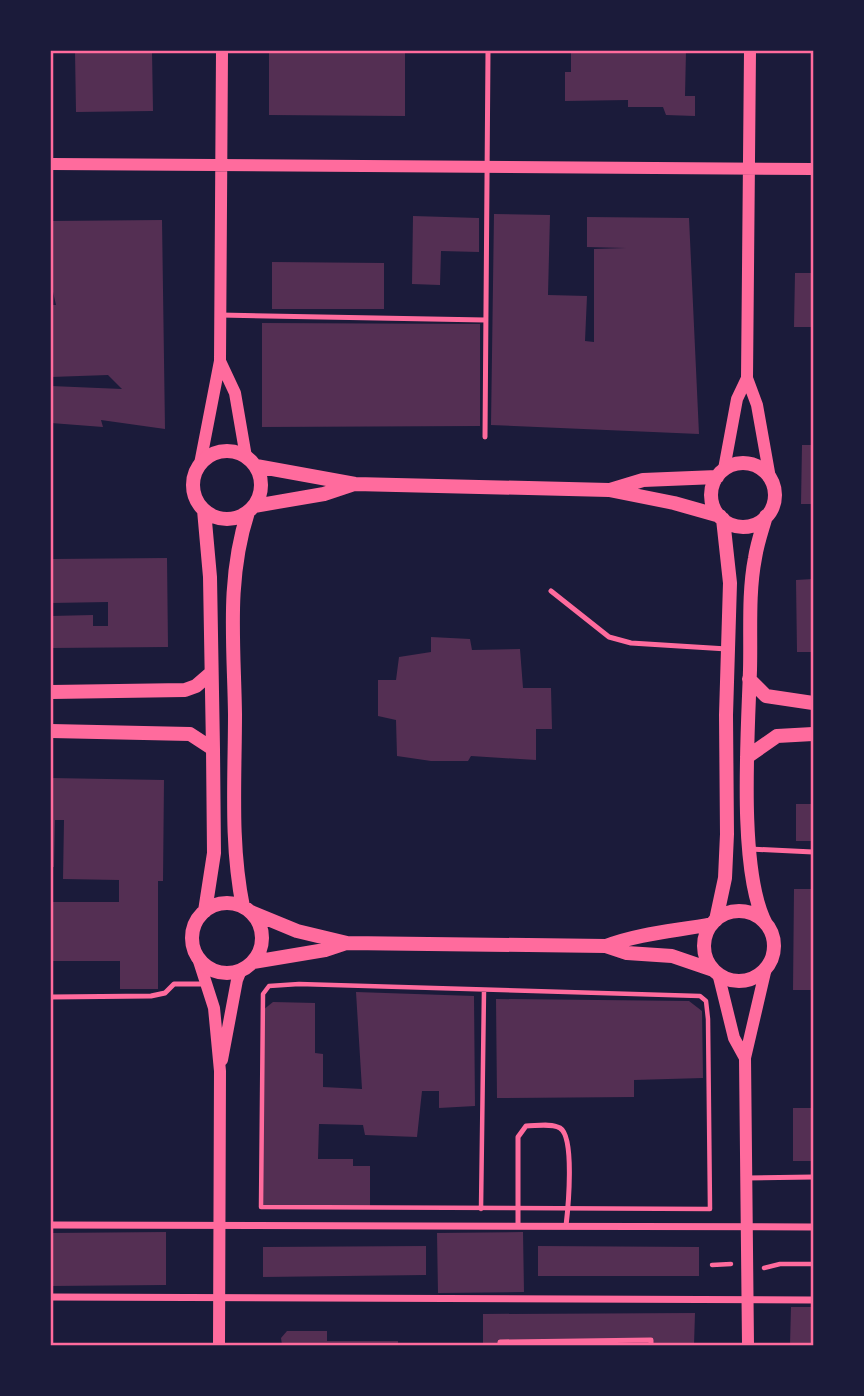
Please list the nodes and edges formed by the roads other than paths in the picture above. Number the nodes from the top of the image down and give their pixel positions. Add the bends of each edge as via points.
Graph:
1 (222, 51) edge
2 (488, 51) edge
3 (750, 51) edge
4 (51, 164) edge
5 (221, 164) junction
6 (486, 166) junction
7 (750, 168) junction
8 (813, 169) edge
9 (220, 315) junction
10 (485, 320) junction
11 (220, 361) junction
12 (747, 378) junction
13 (485, 437) dead end
14 (251, 462) junction
15 (200, 464) junction
16 (720, 473) junction
17 (770, 478) junction
18 (355, 484) junction
19 (609, 490) junction
20 (251, 509) junction
21 (204, 510) junction
22 (766, 516) junction
23 (721, 518) junction
24 (551, 591) dead end
25 (727, 649) junction
26 (211, 673) junction
27 (749, 679) junction
28 (51, 692) edge
29 (813, 703) edge
30 (51, 731) edge
31 (813, 734) edge
32 (207, 744) junction
33 (747, 757) junction
34 (750, 849) junction
35 (813, 852) edge
36 (247, 909) junction
37 (205, 911) junction
38 (714, 922) junction
39 (766, 924) junction
40 (347, 943) junction
41 (606, 946) junction
42 (197, 955) junction
43 (247, 966) junction
44 (766, 968) junction
45 (715, 971) junction
46 (208, 984) junction
47 (51, 997) edge
48 (745, 1058) junction
49 (220, 1071) junction
50 (813, 1177) edge
51 (747, 1178) junction
52 (219, 1224) junction
53 (51, 1225) edge
54 (517, 1226) junction
55 (566, 1226) junction
56 (748, 1226) junction
57 (813, 1227) edge
58 (51, 1297) edge
59 (219, 1298) junction
60 (748, 1300) junction
61 (813, 1300) edge
62 (219, 1345) edge
63 (500, 1345) edge
64 (651, 1345) edge
65 (748, 1345) edge

1 - 5 street
2 - 6 lane
3 - 7 street
4 - 5 street
5 - 6 street
5 - 9 street
6 - 7 street
6 - 10 lane
7 - 8 street
7 - 12 street
9 - 10 lane
9 - 11 street
10 - 13 lane
11 - 14 street via 235,393
11 - 15 street
12 - 16 street via 737,399
12 - 17 street via 757,405
14 - 15 main road via 236,452 216,453
14 - 18 main road
14 - 20 main road via 261,486
15 - 21 main road via 194,493
16 - 17 main road via 748,463
16 - 19 main road via 643,480
16 - 23 main road via 712,501
17 - 22 main road via 775,498
18 - 19 main road
18 - 20 main road
19 - 23 main road
20 - 21 main road via 230,519
20 - 36 main road via 232,581 237,879
21 - 26 main road
22 - 23 main road via 750,526
22 - 27 main road via 752,579
23 - 25 main road via 730,583
24 - 25 lane via 609,636 642,644
25 - 38 main road via 727,834 723,898
26 - 28 main road via 185,690
26 - 32 main road
27 - 29 main road via 766,696
27 - 33 main road
30 - 32 main road via 190,734
31 - 33 main road via 777,736
32 - 37 main road via 214,853
33 - 34 main road
34 - 35 lane
34 - 39 main road via 755,898
36 - 37 main road via 219,904
36 - 40 main road via 298,931
36 - 43 main road via 261,929 262,939
37 - 42 main road via 193,932
38 - 39 main road via 738,911
38 - 41 main road via 671,933 636,935
38 - 45 main road via 704,950
39 - 44 main road via 774,951
40 - 41 main road
40 - 43 main road
41 - 45 main road via 672,957
42 - 43 main road via 221,972
42 - 46 street
43 - 49 street via 237,979
44 - 45 main road via 743,981
44 - 48 street
45 - 48 street via 734,1038
46 - 47 lane via 174,984 165,993 151,996
46 - 49 street
48 - 51 street
49 - 52 street
50 - 51 lane
51 - 56 street
52 - 53 street
52 - 54 street
52 - 59 street
54 - 55 street
54 - 55 lane via 521,1131 526,1126 559,1127 568,1139
55 - 56 street
56 - 57 street
56 - 60 street
58 - 59 street
59 - 60 street
59 - 62 street
60 - 61 street
60 - 65 street
63 - 64 lane via 651,1340

